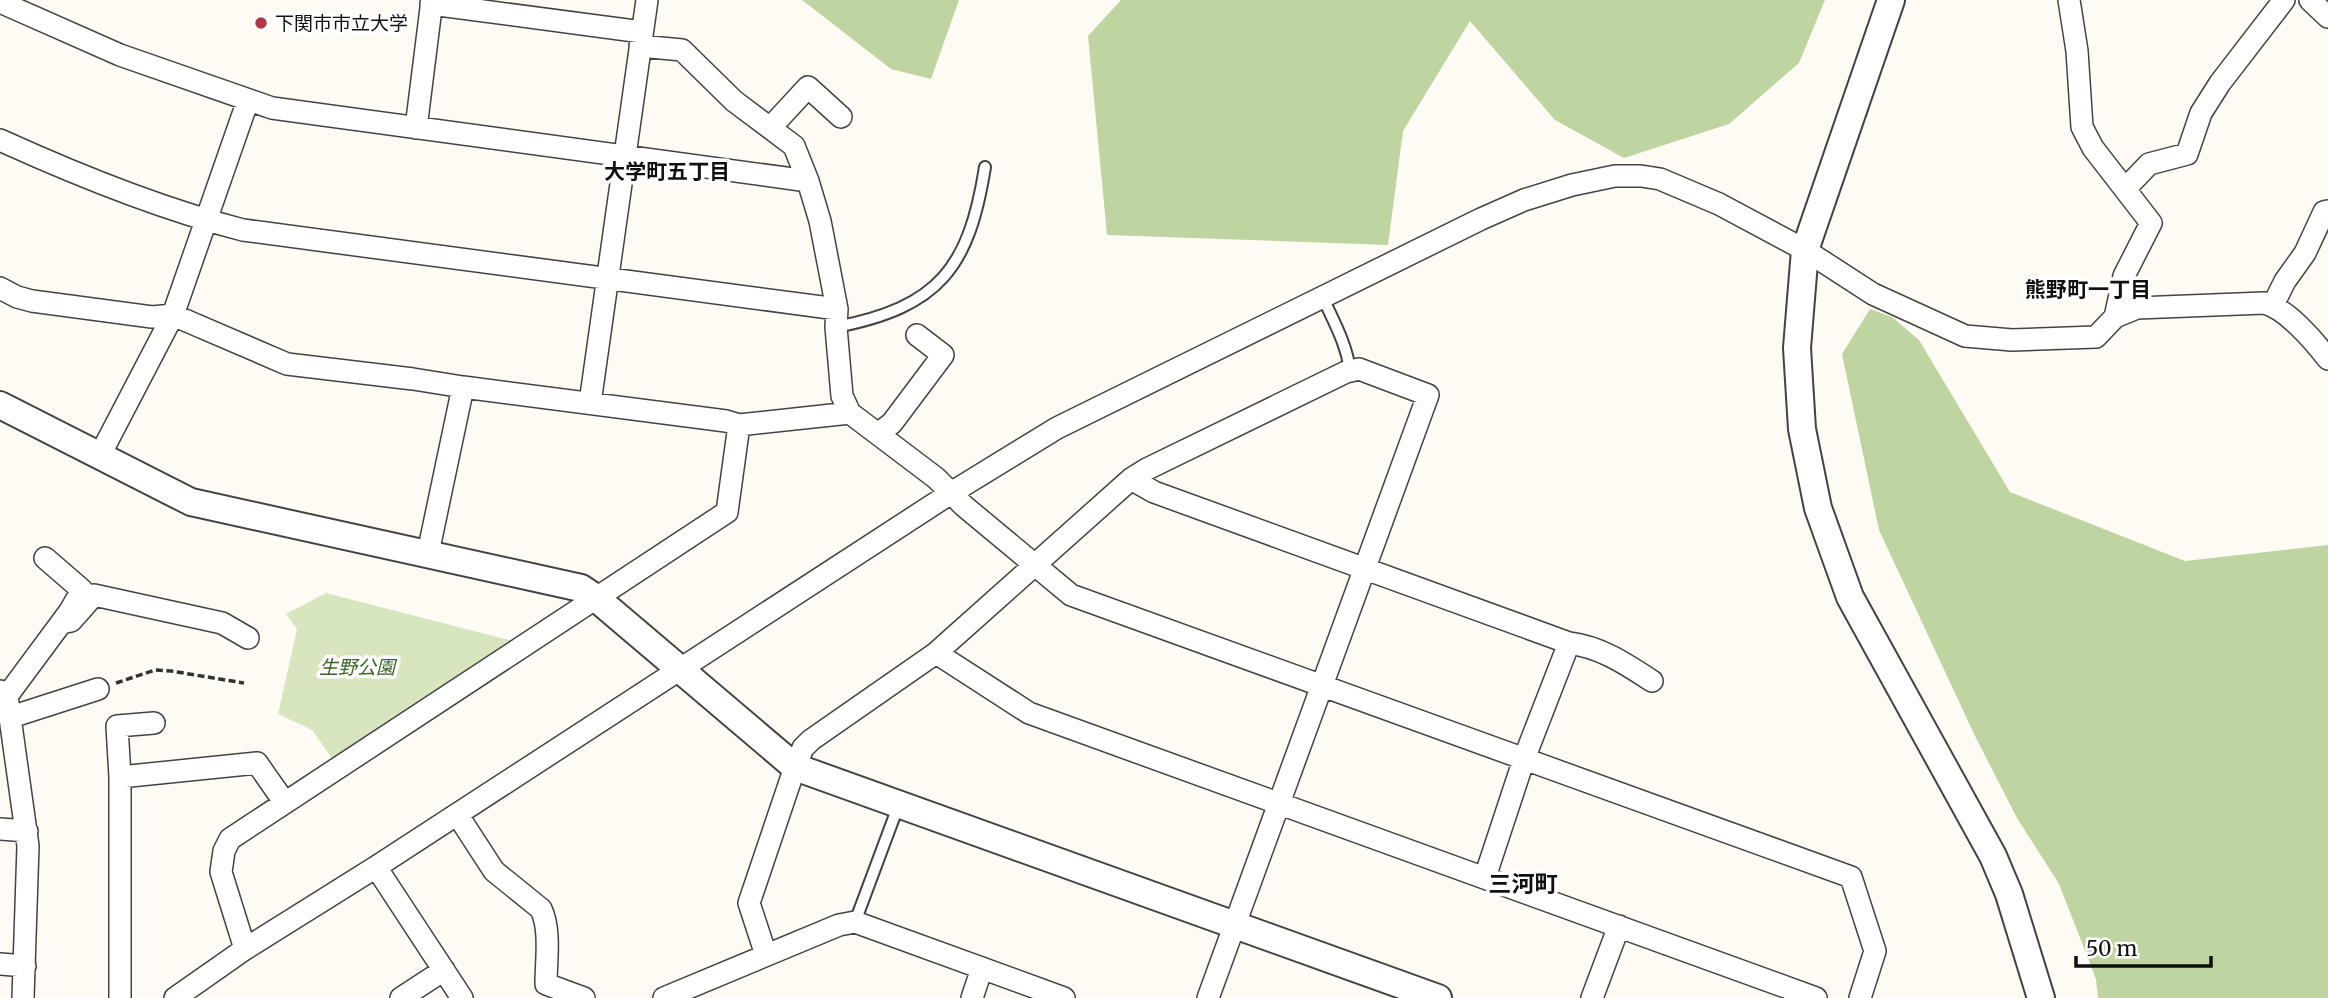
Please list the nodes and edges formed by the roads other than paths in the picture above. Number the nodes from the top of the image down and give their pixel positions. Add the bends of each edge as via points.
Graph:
1 (647, 0) edge
2 (1891, 0) edge
3 (2068, 0) edge
4 (2284, 0) edge
5 (2311, 0) edge
6 (0, 2) edge
7 (431, 2) edge
8 (2328, 17) edge
9 (641, 39) junction
10 (248, 100) junction
11 (841, 117) dead end
12 (416, 128) junction
13 (770, 128) junction
14 (0, 140) edge
15 (626, 156) junction
16 (985, 167) dead end
17 (808, 181) junction
18 (2126, 188) junction
19 (2328, 211) edge
20 (206, 220) junction
21 (1805, 250) junction
22 (607, 278) junction
23 (0, 288) edge
24 (1323, 298) junction
25 (2273, 305) junction
26 (173, 315) junction
27 (2115, 317) junction
28 (837, 318) junction
29 (917, 335) dead end
30 (2328, 359) edge
31 (1350, 371) junction
32 (463, 387) junction
33 (590, 403) junction
34 (0, 405) edge
35 (850, 413) junction
36 (739, 425) junction
37 (878, 434) junction
38 (99, 457) junction
39 (1131, 479) junction
40 (951, 493) junction
41 (428, 553) junction
42 (45, 558) dead end
43 (1035, 565) junction
44 (1365, 568) junction
45 (596, 598) junction
46 (61, 623) junction
47 (248, 638) dead end
48 (1569, 643) junction
49 (936, 653) junction
50 (678, 670) junction
51 (1652, 681) dead end
52 (1322, 686) junction
53 (98, 690) road end
54 (6, 701) edge
55 (154, 723) dead end
56 (1524, 759) junction
57 (795, 767) junction
58 (120, 777) junction
59 (285, 803) junction
60 (1281, 803) junction
61 (899, 804) junction
62 (457, 814) junction
63 (0, 829) edge
64 (27, 831) junction
65 (376, 867) junction
66 (1485, 877) junction
67 (855, 922) junction
68 (1237, 924) junction
69 (1619, 926) junction
70 (245, 949) junction
71 (766, 955) junction
72 (0, 964) edge
73 (24, 966) junction
74 (982, 968) junction
75 (444, 970) junction
76 (23, 998) edge
77 (120, 998) edge
78 (174, 998) edge
79 (401, 998) edge
80 (462, 998) edge
81 (584, 998) edge
82 (664, 998) edge
83 (972, 998) edge
84 (1064, 998) edge
85 (1209, 998) edge
86 (1438, 998) edge
87 (1592, 998) edge
88 (1816, 998) edge
89 (1860, 998) edge
90 (2041, 998) edge

1 - 9 street
2 - 21 street
3 - 18 street via 2082,127
4 - 18 street via 2201,113 2187,154 2149,164
5 - 8 street
6 - 10 street via 120,55
7 - 9 street
7 - 12 street
9 - 13 street via 682,50 734,101
9 - 15 street
10 - 12 street via 272,108
10 - 20 street
11 - 13 street via 807,87
12 - 15 street
13 - 17 street via 794,146
14 - 20 street
15 - 17 street
15 - 22 street
16 - 28 lane via 978,208 962,250 945,277 896,309 858,323
17 - 28 street
18 - 27 street via 2151,223 2124,276
19 - 25 street
20 - 22 street via 243,230
20 - 26 street
21 - 24 street via 1720,204 1660,179 1615,176 1524,200
21 - 27 street via 1873,294 1965,336 2012,340 2096,337
21 - 90 street via 1798,388 1809,469 1826,533 1850,597 1993,856
22 - 28 street
22 - 33 street
23 - 26 street via 32,301 152,317
24 - 31 lane
24 - 40 street via 1057,428
25 - 27 street via 2137,307
25 - 30 street
26 - 32 street via 287,364
26 - 38 street
28 - 35 street via 842,396
29 - 37 street via 943,355 892,423
31 - 39 street
31 - 44 street via 1359,369 1428,395
32 - 33 street
32 - 41 street
33 - 36 street
34 - 38 street
35 - 36 street
35 - 37 street
36 - 45 street via 727,512
37 - 40 street
38 - 41 street via 191,502
39 - 43 street
39 - 44 street via 1154,492
40 - 43 street
40 - 50 street
41 - 45 street via 581,588
42 - 46 street via 82,590
43 - 49 street
43 - 52 street via 1072,596
44 - 48 street
44 - 52 street
45 - 50 street
45 - 59 street
46 - 47 street via 71,621 94,595 222,623
46 - 54 street
48 - 51 street via 1611,655
48 - 56 street
49 - 57 street via 821,732 803,748
49 - 60 street via 1029,713
50 - 57 street
50 - 62 street
52 - 56 street
52 - 60 street
53 - 54 street
54 - 64 street
55 - 58 street via 117,726
56 - 66 street
56 - 89 street via 1851,877 1875,951
57 - 61 street
57 - 71 street via 749,903
58 - 59 street via 257,763
58 - 77 street
59 - 70 street via 230,839 224,851 221,872
60 - 66 street
60 - 68 street
61 - 67 lane
61 - 68 street
62 - 65 street
62 - 81 street via 494,871 541,909 546,984
63 - 64 street
64 - 73 street
65 - 70 street
65 - 75 street
66 - 69 street
67 - 71 street
67 - 74 street
68 - 85 street
68 - 86 street
69 - 87 street
69 - 88 street
70 - 78 street
71 - 82 street
72 - 73 street
73 - 76 street
74 - 83 street
74 - 84 street
75 - 79 street
75 - 80 street

